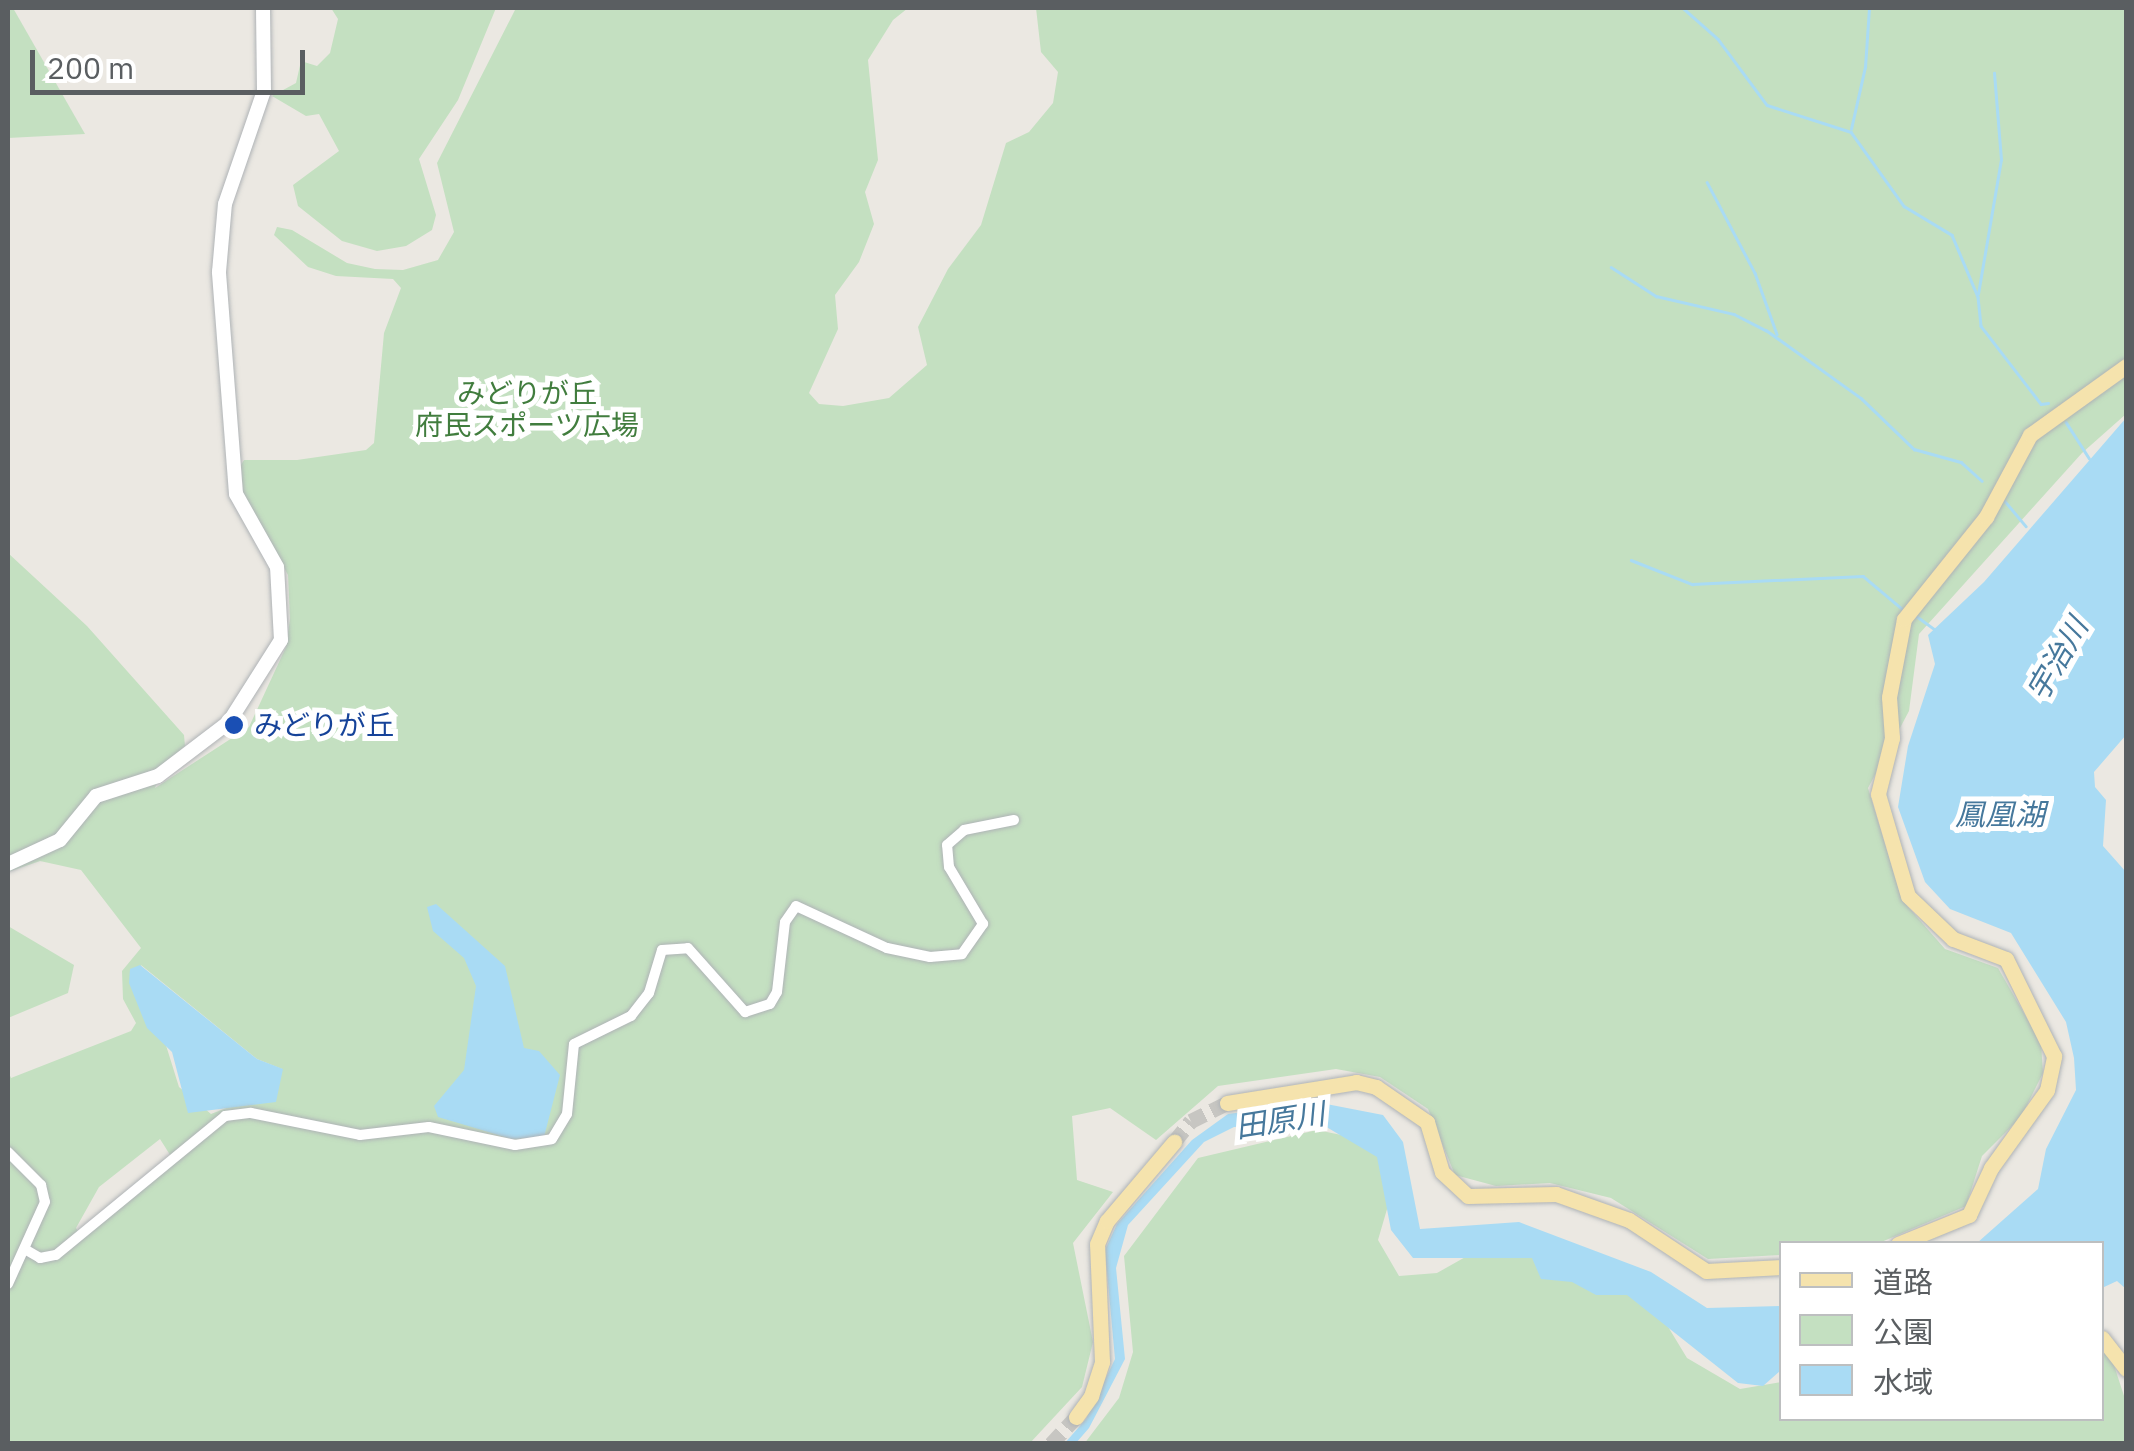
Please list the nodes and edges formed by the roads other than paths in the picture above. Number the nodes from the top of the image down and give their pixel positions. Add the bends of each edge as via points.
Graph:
1 (263, 8) edge
2 (2126, 366) edge
3 (1014, 820) dead end
4 (8, 864) edge
5 (1227, 1104) tunnel mouth
6 (1174, 1142) tunnel mouth
7 (8, 1152) edge
8 (1905, 1241) edge
9 (28, 1251) junction
10 (1779, 1267) edge
11 (8, 1284) edge
12 (2104, 1341) edge
13 (2126, 1369) edge
14 (1076, 1417) tunnel mouth

1 - 4 street via 262,110 224,204 219,272 236,494 277,566 281,640 230,722 158,776 96,796 60,840
2 - 8 main road via 2030,435 1986,517 1904,619 1889,697 1892,738 1878,794 1908,896 1953,939 2006,959 2054,1056 2047,1090 1991,1168 1969,1215
3 - 9 street via 964,830 947,845 949,867 984,924 962,954 930,957 887,948 796,906 786,922 777,992 770,1004 745,1012 688,948 662,950 640,1006 574,1044 566,1114 552,1140 515,1145 429,1127 360,1135 251,1114 225,1116 56,1255 40,1258
5 - 10 main road via 1356,1082 1376,1087 1427,1122 1442,1172 1468,1196 1556,1194 1629,1220 1706,1271
6 - 14 main road via 1107,1221 1097,1244 1102,1362 1092,1396
7 - 9 street via 41,1185 46,1202
9 - 11 street
12 - 13 main road

